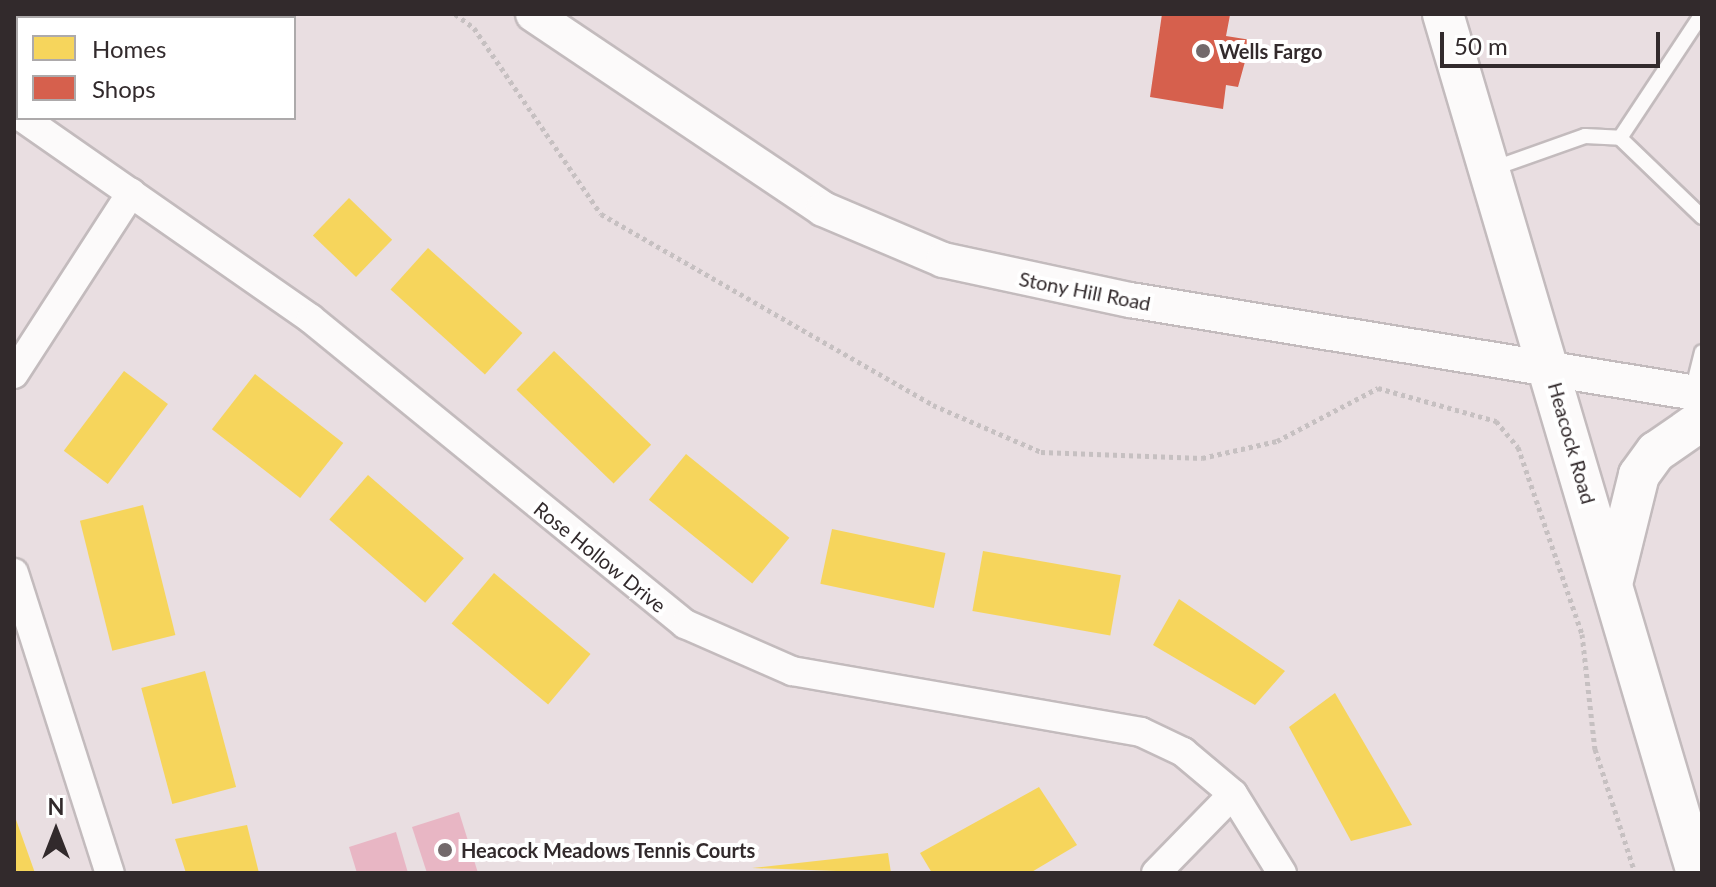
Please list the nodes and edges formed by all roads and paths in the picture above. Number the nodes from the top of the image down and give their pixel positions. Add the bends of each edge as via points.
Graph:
1 (455, 14) edge
2 (533, 14) edge
3 (1443, 14) edge
4 (1702, 14) edge
5 (25, 120) edge
6 (1620, 138) junction
7 (1490, 170) junction
8 (131, 193) junction
9 (1702, 217) edge
10 (1702, 352) edge
11 (1551, 371) junction
12 (14, 374) edge
13 (1699, 402) edge
14 (14, 573) edge
15 (1612, 584) junction
16 (1233, 794) junction
17 (110, 873) edge
18 (1156, 873) edge
19 (1282, 873) edge
20 (1635, 873) edge
21 (1697, 873) edge

1 - 20 path via 474,28 601,214 933,405 1041,452 1202,458 1277,441 1378,388 1496,421 1518,447 1582,634 1595,749
2 - 11 street, Stony Hill Road via 823,209 943,260 1130,300
3 - 7 main road, Heacock Road
4 - 6 lane
5 - 8 street, Rose Hollow Drive
6 - 7 lane via 1585,136
6 - 9 lane
7 - 11 main road, Heacock Road
8 - 12 street
8 - 16 street, Rose Hollow Drive via 311,319 631,587 713,641 806,674 1105,721 1183,752
10 - 13 lane
11 - 13 street, Stony Hill Road
11 - 15 main road, Heacock Road
13 - 15 main road via 1639,475
14 - 17 street
15 - 21 main road, Heacock Road
16 - 18 street
16 - 19 street, Rose Hollow Drive

